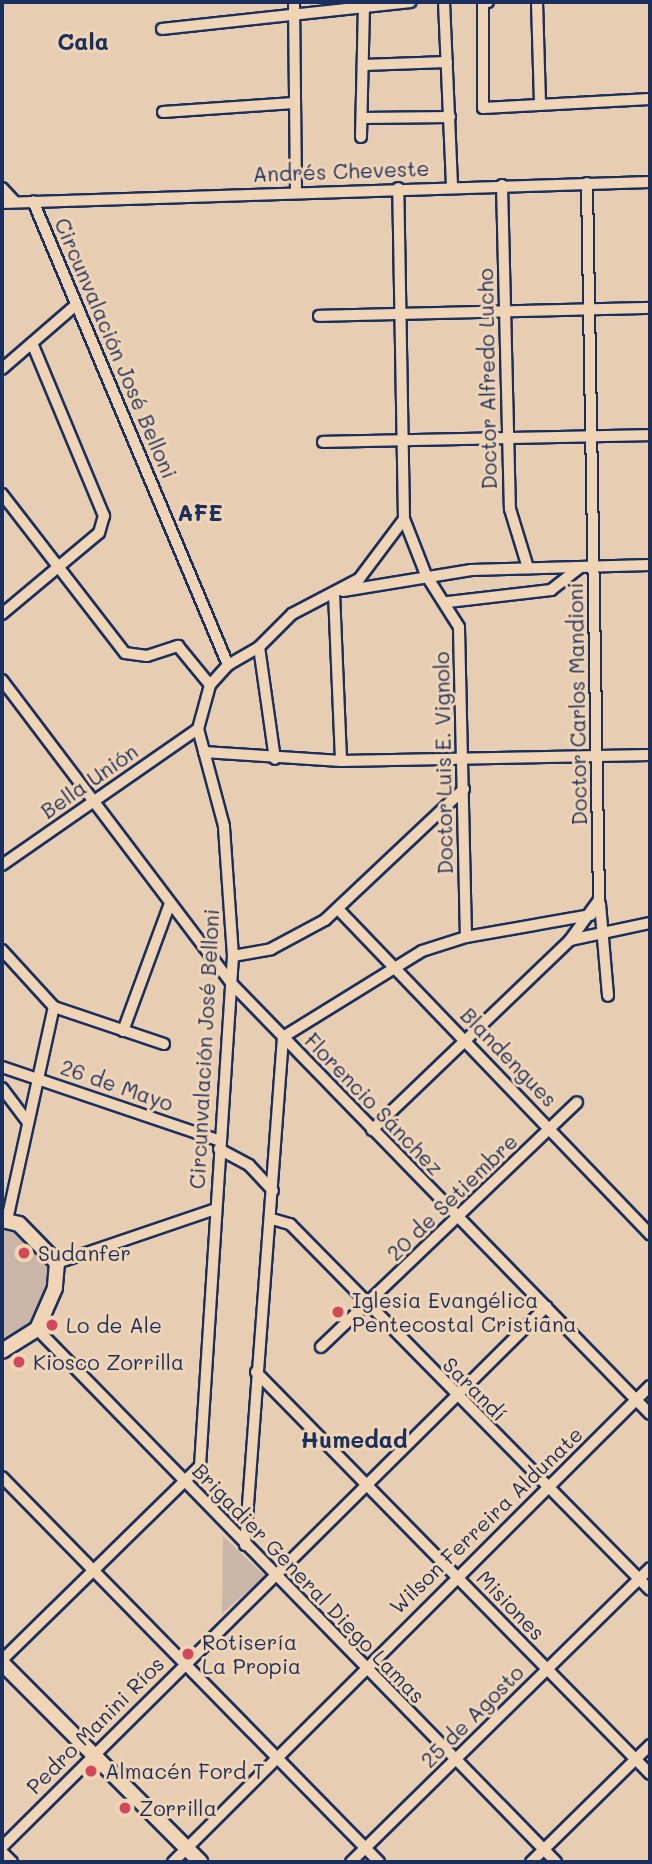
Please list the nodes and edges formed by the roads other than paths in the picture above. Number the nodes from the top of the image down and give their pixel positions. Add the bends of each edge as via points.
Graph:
1 (411, 2) edge
2 (444, 2) edge
3 (488, 2) edge
4 (537, 2) edge
5 (483, 3) edge
6 (364, 6) junction
7 (294, 7) edge
8 (162, 29) dead end
9 (447, 62) junction
10 (363, 65) junction
11 (650, 99) edge
12 (294, 103) junction
13 (540, 104) junction
14 (163, 113) dead end
15 (450, 117) junction
16 (362, 118) junction
17 (361, 138) dead end
18 (650, 182) edge
19 (587, 183) junction
20 (502, 185) junction
21 (452, 186) junction
22 (2, 188) edge
23 (398, 188) junction
24 (296, 192) junction
25 (33, 201) junction
26 (7, 202) edge
27 (76, 305) junction
28 (650, 308) edge
29 (589, 309) junction
30 (505, 311) junction
31 (401, 313) junction
32 (319, 316) dead end
33 (32, 343) junction
34 (2, 369) edge
35 (650, 435) edge
36 (592, 437) junction
37 (508, 438) junction
38 (404, 440) junction
39 (323, 442) dead end
40 (2, 494) edge
41 (404, 519) junction
42 (650, 565) edge
43 (58, 567) junction
44 (580, 567) junction
45 (594, 567) junction
46 (528, 568) junction
47 (426, 575) junction
48 (338, 592) junction
49 (448, 602) junction
50 (2, 614) edge
51 (259, 647) junction
52 (229, 665) junction
53 (2, 680) edge
54 (210, 685) junction
55 (198, 729) junction
56 (204, 752) junction
57 (598, 755) junction
58 (650, 755) edge
59 (466, 758) junction
60 (275, 759) junction
61 (341, 761) junction
62 (464, 789) junction
63 (96, 800) junction
64 (2, 865) edge
65 (599, 900) junction
66 (170, 903) junction
67 (338, 909) junction
68 (590, 915) junction
69 (650, 923) edge
70 (602, 933) junction
71 (466, 937) junction
72 (570, 940) junction
73 (2, 950) edge
74 (233, 956) junction
75 (395, 969) junction
76 (231, 983) junction
77 (608, 996) dead end
78 (54, 1007) junction
79 (124, 1031) junction
80 (283, 1037) junction
81 (466, 1041) junction
82 (164, 1044) dead end
83 (2, 1067) edge
84 (37, 1079) junction
85 (2, 1088) edge
86 (577, 1102) dead end
87 (27, 1121) junction
88 (551, 1128) junction
89 (372, 1130) junction
90 (219, 1145) junction
91 (273, 1191) junction
92 (216, 1209) junction
93 (272, 1219) junction
94 (459, 1219) junction
95 (4, 1220) edge
96 (650, 1234) edge
97 (57, 1263) junction
98 (366, 1306) junction
99 (546, 1307) junction
100 (37, 1329) junction
101 (321, 1348) dead end
102 (2, 1351) edge
103 (257, 1372) junction
104 (650, 1386) edge
105 (456, 1396) junction
106 (636, 1399) junction
107 (650, 1414) edge
108 (2, 1477) edge
109 (185, 1483) junction
110 (366, 1484) junction
111 (547, 1489) junction
112 (245, 1545) junction
113 (650, 1568) edge
114 (92, 1570) junction
115 (275, 1575) junction
116 (457, 1576) junction
117 (639, 1579) junction
118 (650, 1590) edge
119 (2, 1662) edge
120 (184, 1664) junction
121 (364, 1666) junction
122 (547, 1669) junction
123 (650, 1745) edge
124 (92, 1755) junction
125 (274, 1756) junction
126 (455, 1759) junction
127 (636, 1759) junction
128 (650, 1774) edge
129 (187, 1848) junction
130 (365, 1848) junction
131 (2, 1850) edge
132 (544, 1850) junction
133 (12, 1862) edge
134 (173, 1862) edge
135 (200, 1862) edge
136 (351, 1862) edge
137 (379, 1862) edge
138 (531, 1862) edge
139 (556, 1862) edge

1 - 6 street
2 - 9 street
3 - 5 street
4 - 13 street
5 - 13 street via 483,108
6 - 7 street
6 - 10 street
7 - 8 street
7 - 12 street
9 - 10 street
9 - 15 street
10 - 16 street
11 - 13 street
12 - 14 street
12 - 24 street
15 - 16 street
15 - 21 street
16 - 17 street
18 - 19 street, Andrés Cheveste
19 - 20 street, Andrés Cheveste
19 - 29 street, Doctor Carlos Mandioni
20 - 21 street, Andrés Cheveste
20 - 30 street, Doctor Alfredo Lucho
21 - 23 street, Andrés Cheveste
22 - 26 street
23 - 24 street, Andrés Cheveste
23 - 31 street, Doctor Luis E. Vignolo
24 - 25 street, Andrés Cheveste
25 - 26 street, Andrés Cheveste
25 - 27 street, Circunvalación José Belloni
27 - 33 street
27 - 52 street, Circunvalación José Belloni
28 - 29 street
29 - 30 street
29 - 36 street, Doctor Carlos Mandioni
30 - 31 street
30 - 37 street, Doctor Alfredo Lucho
31 - 32 street
31 - 38 street, Doctor Luis E. Vignolo
33 - 34 street
33 - 43 street via 102,502 99,533
35 - 36 street
36 - 37 street
36 - 45 street, Doctor Carlos Mandioni
37 - 38 street
37 - 46 street, Doctor Alfredo Lucho via 510,509
38 - 39 street
38 - 41 street, Doctor Luis E. Vignolo
40 - 43 street
41 - 47 street, Doctor Luis E. Vignolo
41 - 48 street via 370,566
42 - 45 street
43 - 50 street
43 - 54 street via 125,653 147,656 178,646
44 - 45 street
44 - 46 street
44 - 49 street via 551,590
45 - 57 street, Doctor Carlos Mandioni
46 - 47 street
47 - 48 street
47 - 49 street, Doctor Luis E. Vignolo
48 - 51 street via 292,614
48 - 61 street
49 - 59 street, Doctor Luis E. Vignolo via 459,626
51 - 52 street
51 - 60 street
52 - 54 street, Circunvalación José Belloni
53 - 63 street, Florencio Sánchez
54 - 55 street, Circunvalación José Belloni
55 - 56 street, Circunvalación José Belloni
55 - 63 street, Bella Unión
56 - 60 street
56 - 74 street, Circunvalación José Belloni via 224,826
57 - 58 street
57 - 59 street
57 - 65 street, Doctor Carlos Mandioni
59 - 61 street
59 - 62 street, Doctor Luis E. Vignolo
60 - 61 street
62 - 67 street
62 - 71 street, Doctor Luis E. Vignolo
63 - 64 street, Bella Unión
63 - 66 street, Florencio Sánchez
65 - 68 street
65 - 70 street, Doctor Carlos Mandioni
66 - 76 street, Florencio Sánchez
66 - 79 street
67 - 74 street via 291,941
67 - 75 street, Blandengues
68 - 71 street
68 - 72 street
69 - 70 street
70 - 72 street
70 - 77 street, Doctor Carlos Mandioni
71 - 75 street via 430,947
72 - 81 street
73 - 78 street
74 - 76 street, Circunvalación José Belloni
75 - 80 street
75 - 81 street, Blandengues
76 - 80 street, Florencio Sánchez
76 - 90 street, Circunvalación José Belloni
78 - 79 street
78 - 84 street
79 - 82 street
80 - 89 street, Florencio Sánchez
80 - 91 street
81 - 88 street, Blandengues
81 - 89 street
83 - 84 street, 26 de Mayo
84 - 87 street
84 - 90 street, 26 de Mayo
85 - 87 street
86 - 88 street, 20 de Setiembre
87 - 95 street
88 - 94 street, 20 de Setiembre
88 - 96 street, Blandengues
89 - 94 street, Florencio Sánchez
90 - 91 street, 26 de Mayo via 249,1165
90 - 92 street, Circunvalación José Belloni
91 - 93 street
92 - 97 street
92 - 109 street, Circunvalación José Belloni via 202,1456
93 - 98 street, Sarandí via 290,1224
93 - 103 street
94 - 98 street, 20 de Setiembre
94 - 99 street, Florencio Sánchez
95 - 97 main road via 49,1249
97 - 100 main road via 55,1288
98 - 101 street, 20 de Setiembre
98 - 105 street, Sarandí
99 - 105 street, Pedro Manini Ríos
99 - 106 street, Florencio Sánchez
100 - 102 main road
100 - 109 street, Brigadier General Diego Lamas
103 - 110 street, Misiones
103 - 112 street
104 - 106 street, Wilson Ferreira Aldunate
105 - 110 street, Pedro Manini Ríos
105 - 111 street, Sarandí
106 - 107 street, Florencio Sánchez
106 - 111 street, Wilson Ferreira Aldunate
108 - 114 street
109 - 112 street, Brigadier General Diego Lamas
109 - 114 street
110 - 115 street, Pedro Manini Ríos
110 - 116 street, Misiones
111 - 116 street, Wilson Ferreira Aldunate
111 - 117 street, Sarandí
112 - 115 street, Brigadier General Diego Lamas
113 - 117 street, 25 de Agosto
114 - 119 street
114 - 120 street
115 - 120 street, Pedro Manini Ríos
115 - 121 street, Brigadier General Diego Lamas
116 - 121 street, Wilson Ferreira Aldunate
116 - 122 street, Misiones
117 - 118 street, Sarandí
117 - 122 street, 25 de Agosto
119 - 124 main road
120 - 124 street, Pedro Manini Ríos
120 - 125 street
121 - 125 street, Wilson Ferreira Aldunate
121 - 126 street, Brigadier General Diego Lamas
122 - 126 street, 25 de Agosto
122 - 127 street, Misiones
123 - 127 street
124 - 129 main road
124 - 131 street, Pedro Manini Ríos
125 - 129 street, Wilson Ferreira Aldunate
125 - 130 street
126 - 130 street, 25 de Agosto
126 - 132 street, Brigadier General Diego Lamas
127 - 128 street, Misiones
127 - 132 street
129 - 134 street, Wilson Ferreira Aldunate
129 - 135 main road
130 - 136 street, 25 de Agosto
130 - 137 street
131 - 133 street
132 - 138 street
132 - 139 street, Brigadier General Diego Lamas

